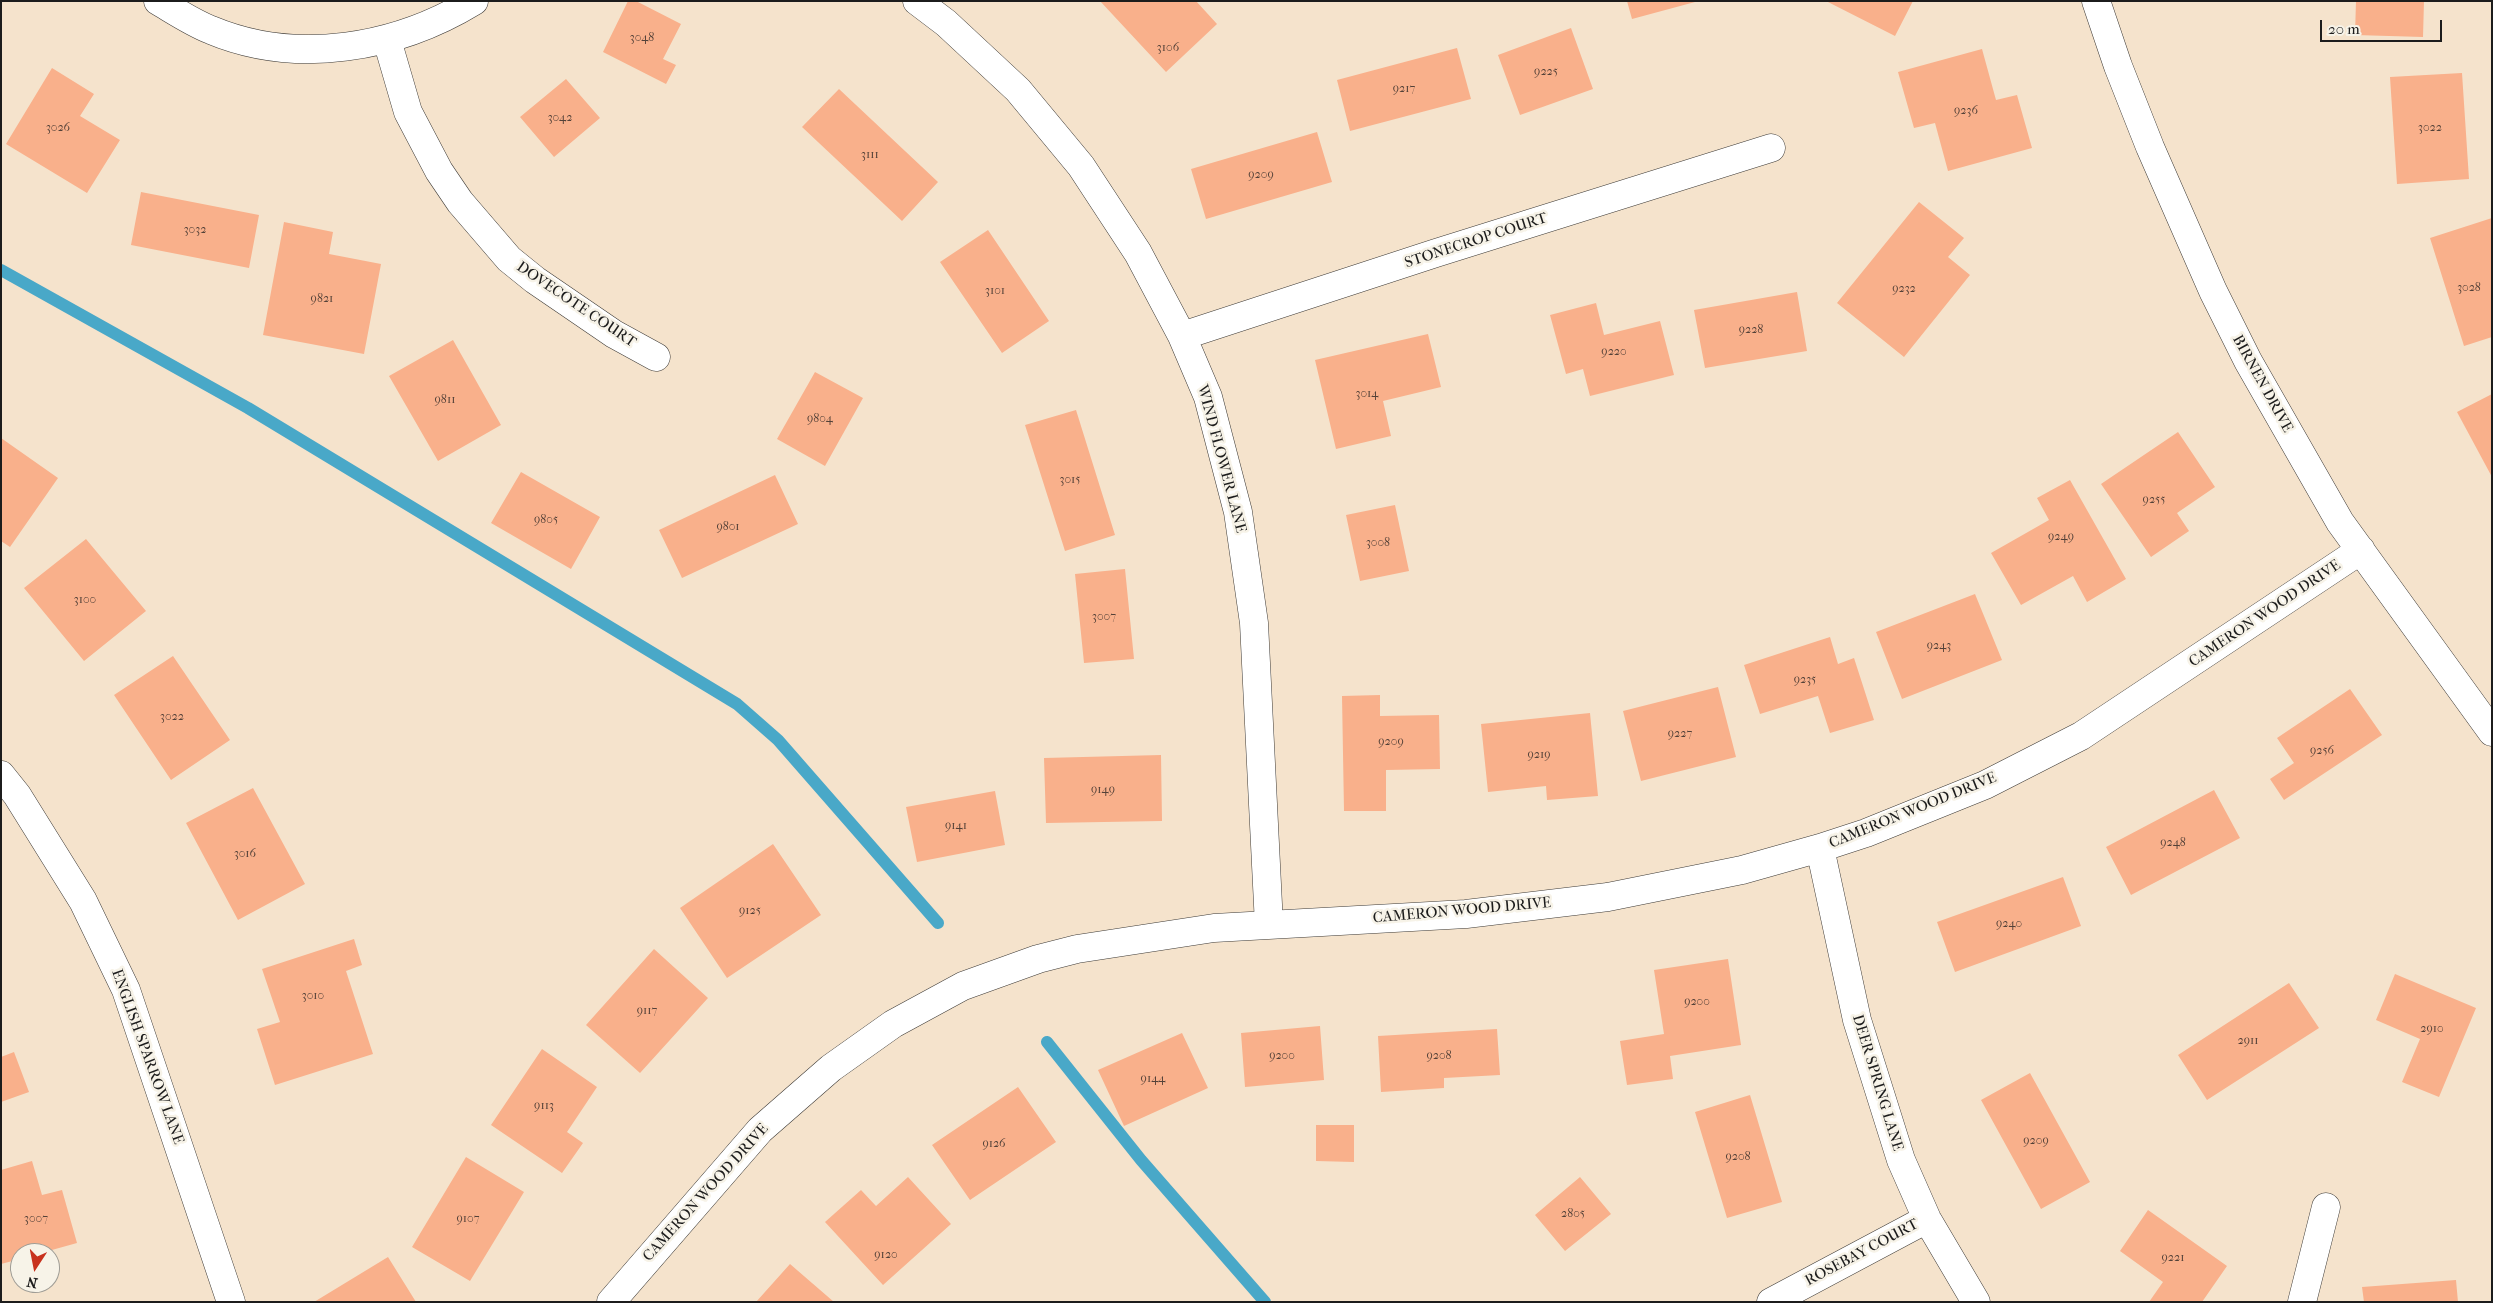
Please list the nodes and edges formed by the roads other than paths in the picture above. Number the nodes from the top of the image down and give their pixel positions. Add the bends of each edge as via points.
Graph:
1 (158, 1) edge
2 (474, 1) edge
3 (917, 1) edge
4 (2096, 1) edge
5 (386, 40) junction
6 (1771, 148) dead end
7 (1182, 336) junction
8 (656, 357) dead end
9 (2361, 550) junction
10 (2492, 732) edge
11 (1, 775) edge
12 (1820, 848) junction
13 (1270, 925) junction
14 (2326, 1207) dead end
15 (1926, 1219) junction
16 (231, 1302) edge
17 (610, 1302) edge
18 (1771, 1302) edge
19 (1976, 1302) edge
20 (2302, 1302) edge

1 - 5 street via 211,30 258,44 310,49
2 - 5 street via 422,29
3 - 7 street, WIND FLOWER LANE via 946,23 1018,90 1051,127 1081,166 1138,253
4 - 9 street, BIRNEN DRIVE via 2146,138 2212,291 2340,522
5 - 8 street, DOVECOTE COURT via 408,112 460,202 509,259 535,280 614,334
6 - 7 street, STONECROP COURT via 1436,252
7 - 13 street, WIND FLOWER LANE via 1208,397 1238,512 1248,568 1254,623
9 - 10 street, BIRNEN DRIVE
9 - 12 street, CAMERON WOOD DRIVE via 2081,736 1985,785
11 - 16 street, ENGLISH SPARROW LANE via 17,795 83,901 126,990
12 - 13 street, CAMERON WOOD DRIVE via 1742,870 1608,897 1466,914
12 - 15 street, DEER SPRING LANE via 1857,1020 1901,1160
13 - 17 street, CAMERON WOOD DRIVE via 1214,928 1038,959 963,986 893,1024 831,1068 760,1130
14 - 20 street
15 - 18 street, ROSEBAY COURT
15 - 19 street, DEER SPRING LANE

